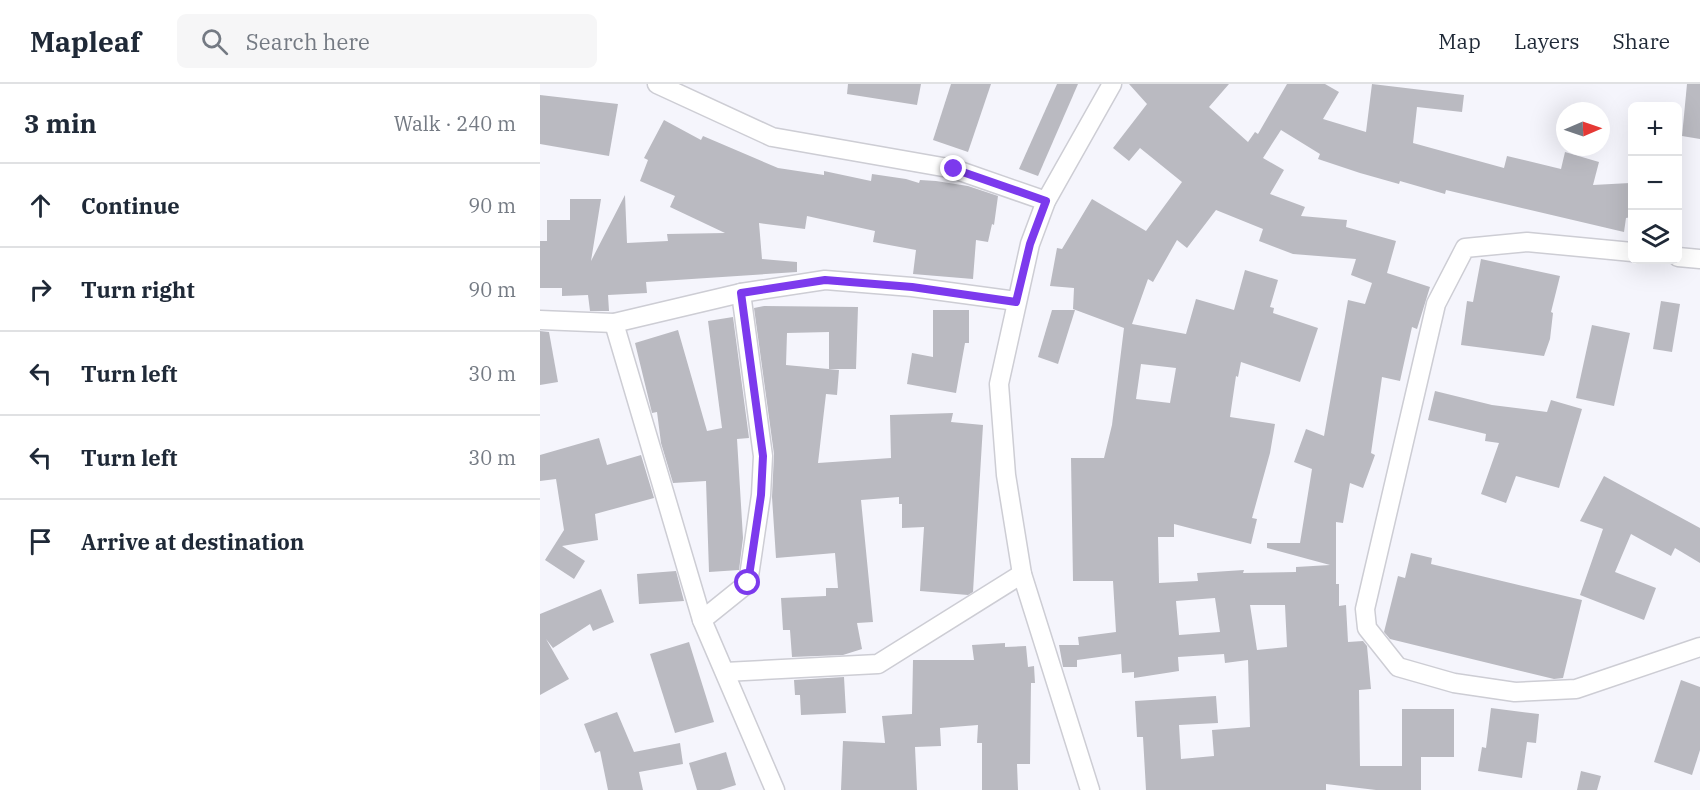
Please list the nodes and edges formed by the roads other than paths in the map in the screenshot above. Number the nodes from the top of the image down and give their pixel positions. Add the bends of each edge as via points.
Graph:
1 (657, 84) edge
2 (1112, 84) edge
3 (1046, 201) junction
4 (1628, 252) edge
5 (1682, 257) edge
6 (1700, 259) edge
7 (741, 293) junction
8 (1016, 302) junction
9 (540, 320) edge
10 (614, 323) junction
11 (1022, 574) junction
12 (702, 620) junction
13 (1700, 646) edge
14 (725, 672) junction
15 (775, 790) edge
16 (1090, 790) edge

1 - 3 street via 772,137 954,169
2 - 3 street
3 - 8 street via 1030,244
4 - 13 street via 1527,242 1465,248 1436,304 1365,609 1367,628 1398,667 1454,683 1515,692 1576,689
5 - 6 street
7 - 8 street via 825,280 912,287
7 - 10 street
7 - 12 street via 763,456 761,495 748,583
8 - 11 street via 999,384 1006,475
9 - 10 street
10 - 12 street
11 - 14 street via 878,664
11 - 16 street
12 - 14 street
14 - 15 street

